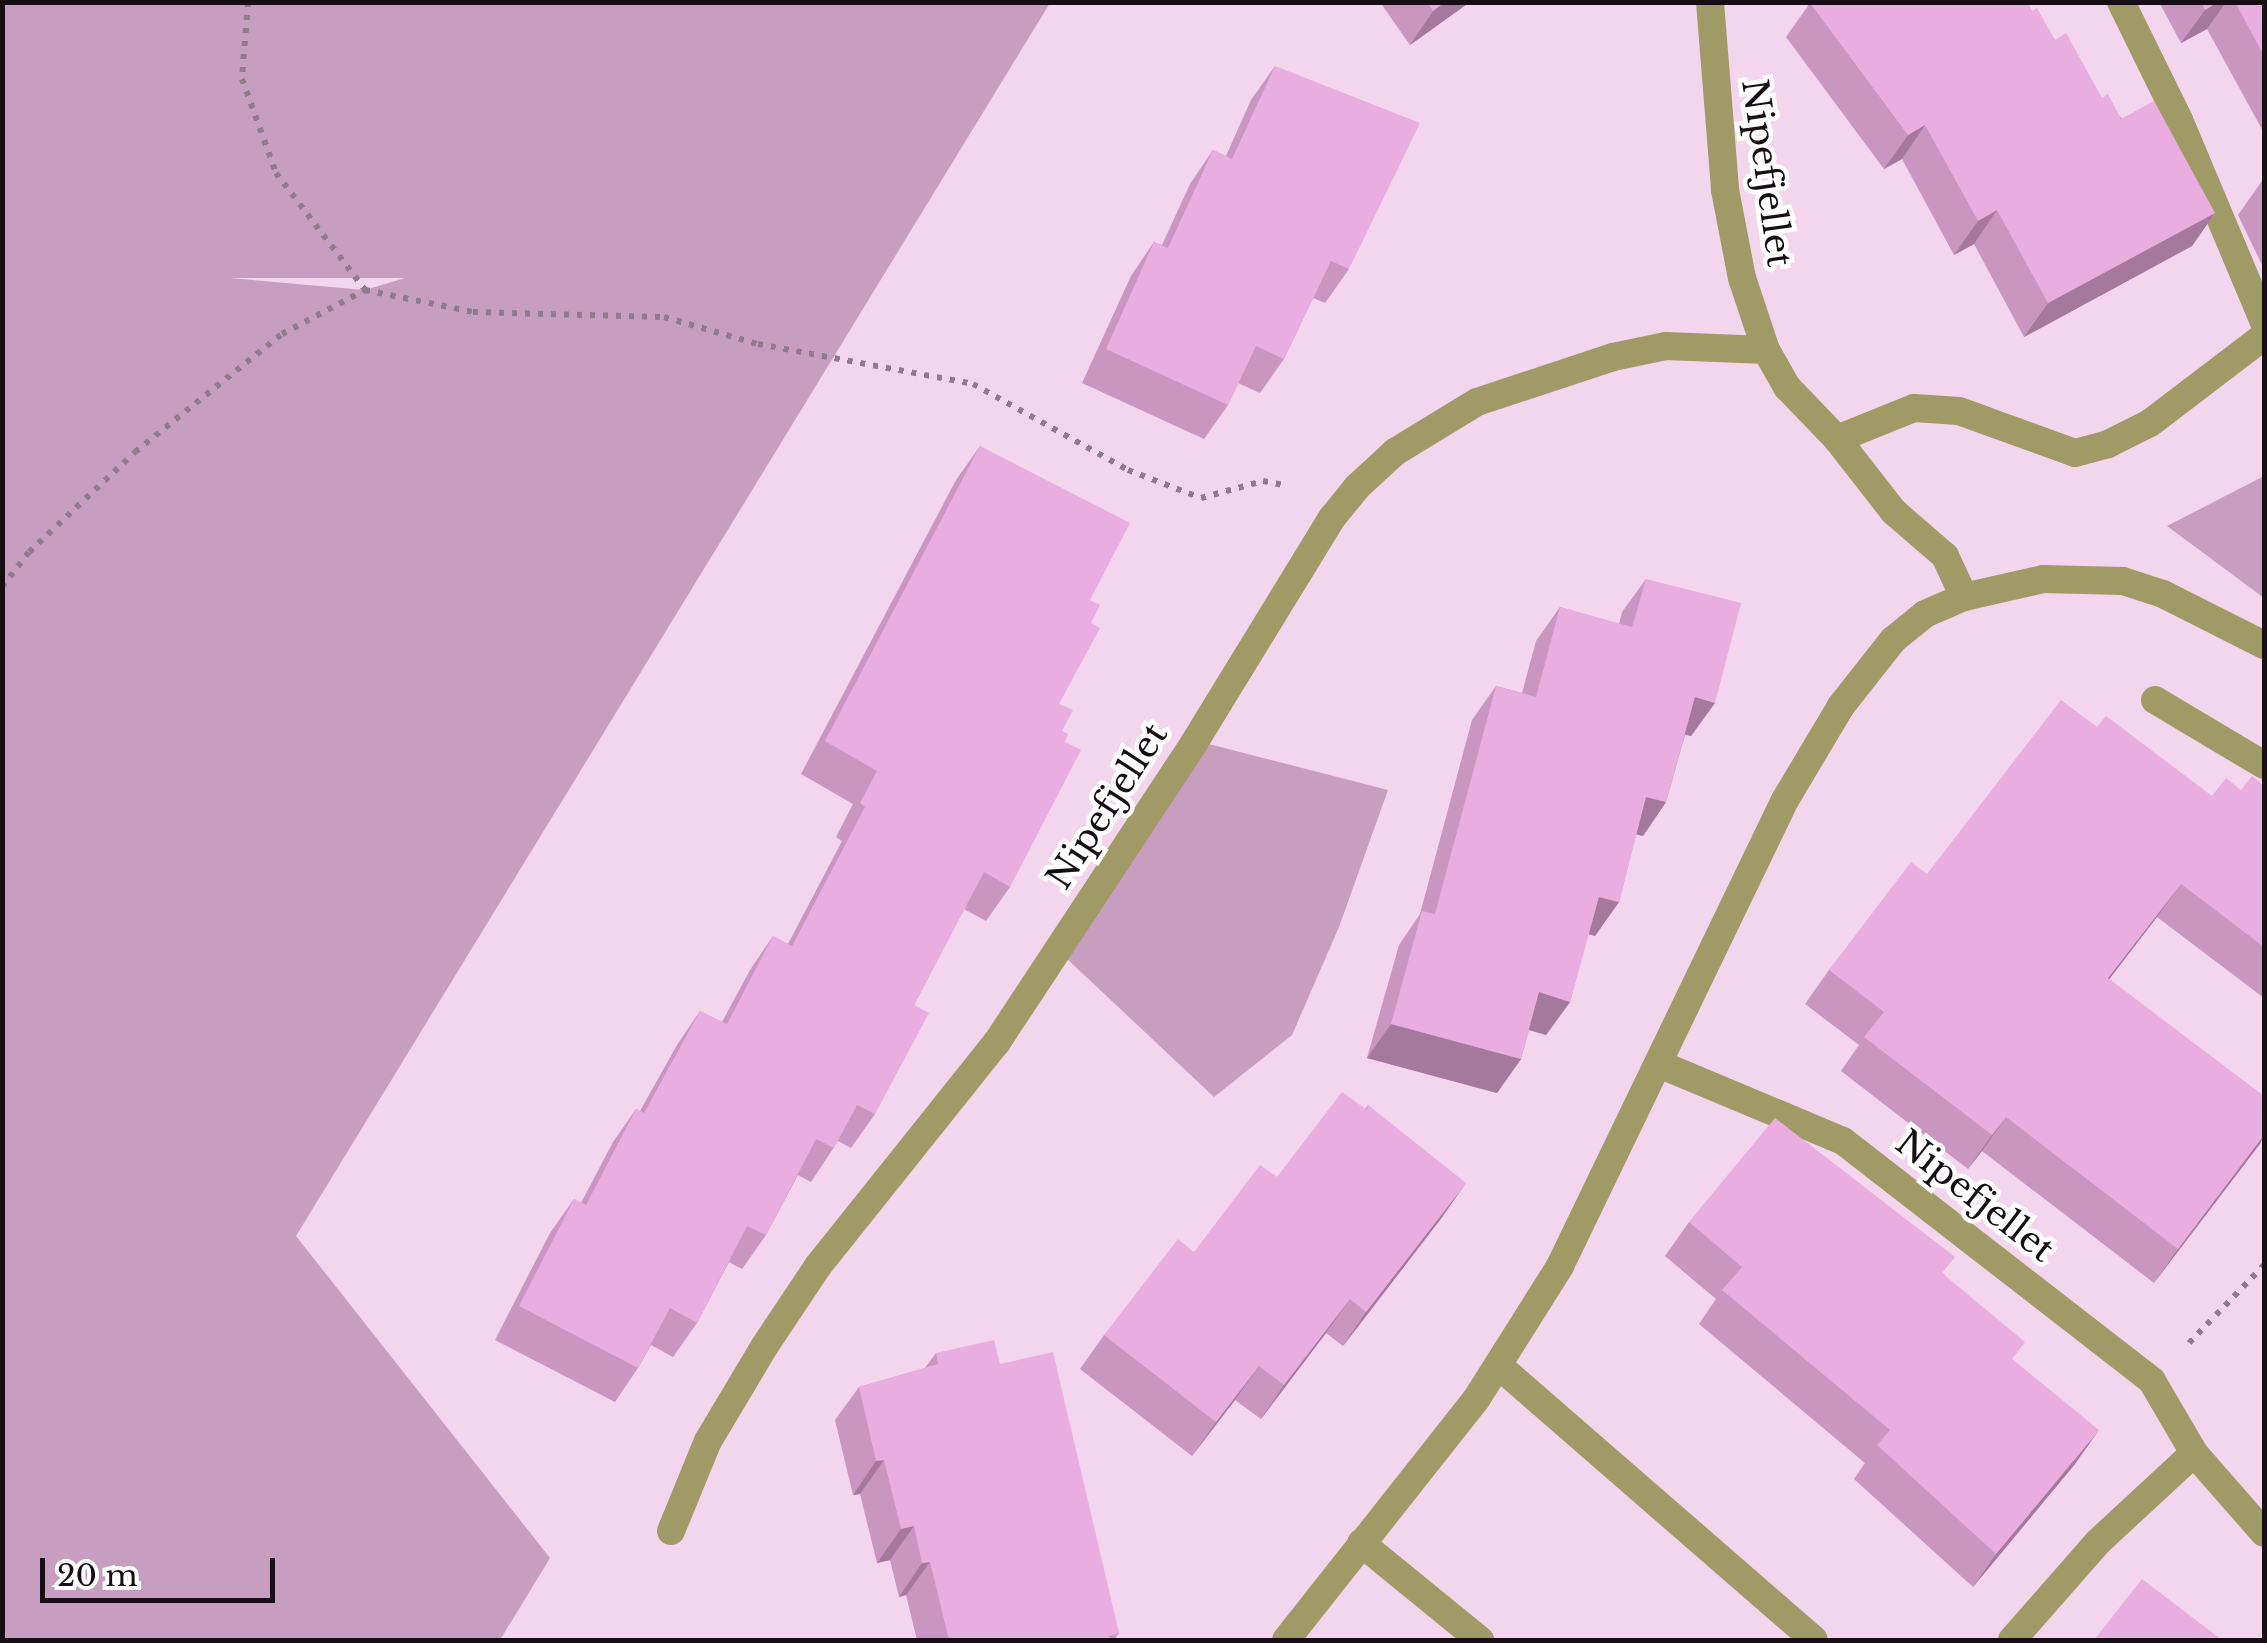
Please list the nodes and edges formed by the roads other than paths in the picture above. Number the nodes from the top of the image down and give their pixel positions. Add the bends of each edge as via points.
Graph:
1 (1710, 2) edge
2 (2121, 2) edge
3 (2264, 322) edge
4 (2264, 336) edge
5 (1766, 350) junction
6 (1837, 439) junction
7 (1964, 597) junction
8 (2264, 645) edge
9 (2155, 700) dead end
10 (2264, 765) edge
11 (1659, 1064) junction
12 (1499, 1366) junction
13 (2194, 1453) junction
14 (672, 1532) dead end
15 (2264, 1533) edge
16 (1360, 1543) junction
17 (1286, 1640) edge
18 (1480, 1640) edge
19 (1814, 1640) edge
20 (2012, 1640) edge

1 - 5 street, Nipefjellet via 1724,190
2 - 3 street via 2180,120
4 - 6 street via 2150,423 2075,453 1959,412 1914,408
5 - 6 street, Nipefjellet via 1787,387
5 - 14 street, Nipefjellet via 1666,346 1613,356 1477,402 1396,452 1348,499 997,1042 830,1250 764,1348 708,1441
6 - 7 street, Nipefjellet via 1894,512 1945,556
7 - 8 street via 2043,578 2123,581
7 - 11 street via 1924,614 1893,640 1841,706 1784,800
9 - 10 street
11 - 12 street via 1560,1266
11 - 13 street, Nipefjellet via 1843,1141 2152,1381
12 - 16 street
12 - 19 street
13 - 15 street, Nipefjellet
13 - 20 street via 2098,1542
16 - 17 street
16 - 18 street

